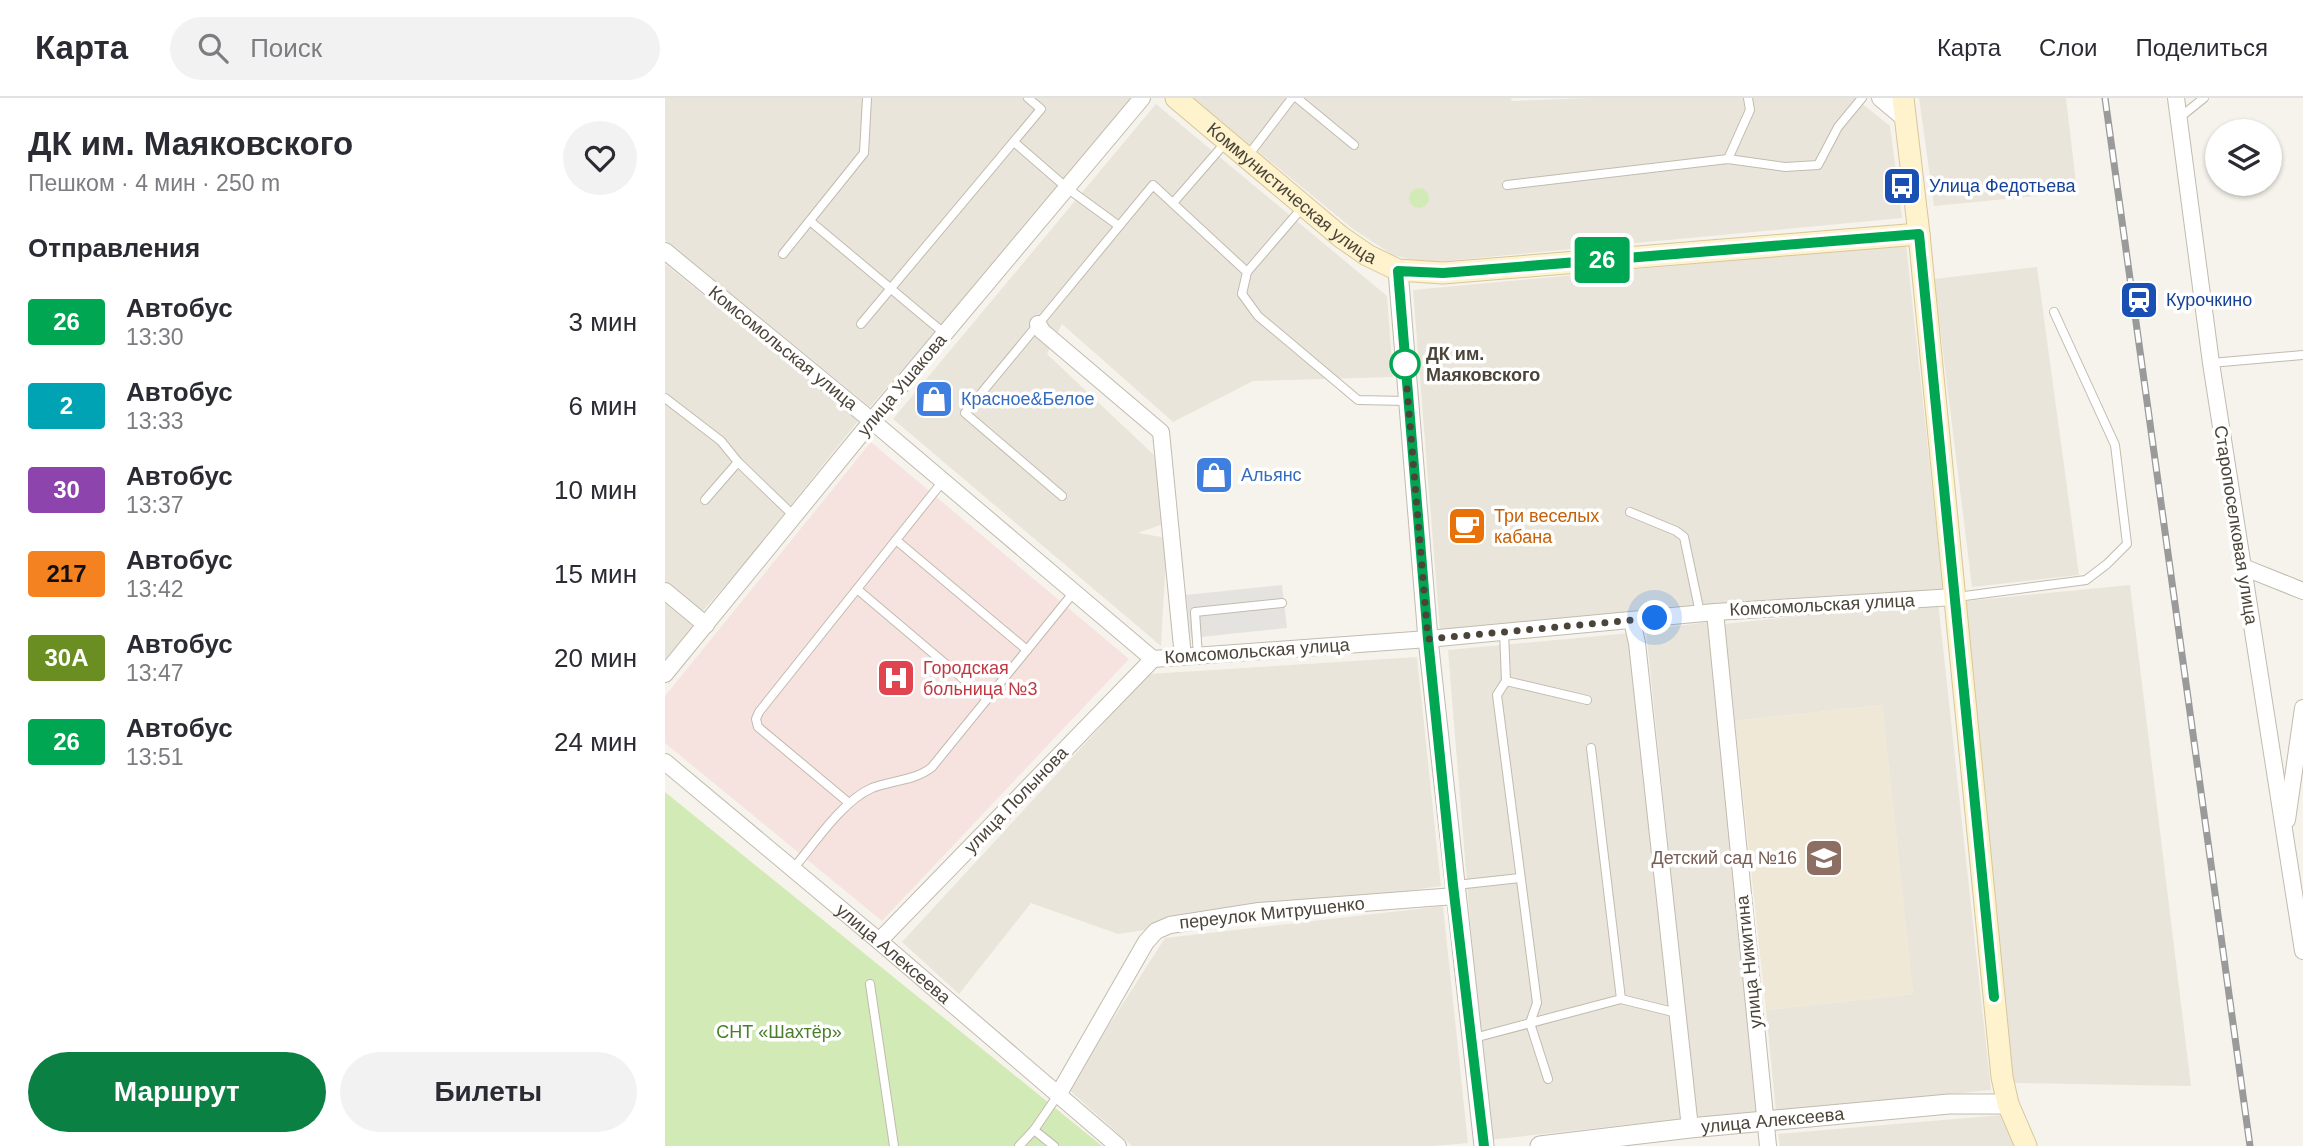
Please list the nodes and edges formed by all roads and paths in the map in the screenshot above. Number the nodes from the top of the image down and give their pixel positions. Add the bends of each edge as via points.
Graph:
1 (867, 98) edge
2 (1028, 98) edge
3 (1142, 98) edge
4 (1176, 98) edge
5 (1291, 98) edge
6 (1297, 98) edge
7 (1748, 98) edge
8 (1862, 98) edge
9 (1880, 98) edge
10 (2176, 98) edge
11 (2204, 98) edge
12 (1904, 108) edge
13 (2179, 118) junction
14 (1227, 141) junction
15 (1014, 142) junction
16 (1354, 145) dead end
17 (1246, 157) junction
18 (1728, 159) junction
19 (1507, 185) dead end
20 (1067, 188) junction
21 (1173, 204) junction
22 (1304, 206) junction
23 (810, 221) junction
24 (1119, 226) junction
25 (1919, 234) junction
26 (665, 251) edge
27 (783, 254) dead end
28 (1398, 271) junction
29 (1247, 272) junction
30 (891, 289) junction
31 (2054, 312) dead end
32 (862, 324) dead end
33 (1038, 324) junction
34 (945, 334) junction
35 (2303, 355) edge
36 (2211, 363) junction
37 (665, 398) edge
38 (1408, 401) junction
39 (872, 421) junction
40 (738, 462) junction
41 (943, 481) junction
42 (1062, 496) dead end
43 (705, 500) dead end
44 (1630, 512) dead end
45 (794, 516) junction
46 (896, 540) junction
47 (2243, 567) junction
48 (857, 589) junction
49 (665, 591) edge
50 (2303, 591) edge
51 (1074, 592) junction
52 (1954, 597) junction
53 (1282, 603) dead end
54 (1707, 612) junction
55 (1632, 621) junction
56 (706, 625) junction
57 (1504, 632) junction
58 (1428, 639) junction
59 (1027, 650) junction
60 (1190, 656) junction
61 (1153, 659) junction
62 (665, 674) edge
63 (1506, 681) junction
64 (987, 699) junction
65 (1587, 701) dead end
66 (2303, 708) edge
67 (1591, 748) dead end
68 (665, 762) edge
69 (849, 803) junction
70 (2285, 837) junction
71 (793, 869) junction
72 (1520, 878) junction
73 (1454, 890) junction
74 (879, 941) junction
75 (2303, 951) edge
76 (870, 984) dead end
77 (1621, 999) junction
78 (1677, 1013) junction
79 (1530, 1023) junction
80 (1471, 1039) junction
81 (1548, 1079) dead end
82 (1058, 1095) junction
83 (2008, 1104) junction
84 (1765, 1121) junction
85 (1690, 1128) junction
86 (1034, 1130) junction
87 (894, 1146) edge
88 (1019, 1146) edge
89 (1054, 1146) edge
90 (1118, 1146) edge
91 (1484, 1146) edge
92 (1540, 1146) edge
93 (1768, 1146) edge
94 (2026, 1146) edge

1 - 23 lane via 864,153
2 - 15 lane via 1041,109
3 - 20 street, улица Ушакова
4 - 14 main road, Коммунистическая улица
5 - 17 lane
6 - 16 lane
7 - 18 lane via 1751,110
8 - 18 lane via 1838,127 1818,165 1786,167
9 - 12 street
10 - 13 street, Старопоселковая улица
11 - 13 lane
12 - 25 main road
13 - 36 street, Старопоселковая улица
14 - 17 main road, Коммунистическая улица
14 - 21 lane
15 - 20 lane
15 - 30 lane
17 - 22 main road, Коммунистическая улица
18 - 19 lane
20 - 24 lane
20 - 34 street, улица Ушакова
21 - 24 lane via 1153,185
21 - 29 lane
22 - 28 main road, Коммунистическая улица via 1367,255
22 - 29 lane
23 - 27 lane
23 - 30 lane
24 - 33 lane
25 - 28 main road, Коммунистическая улица via 1443,273
25 - 52 main road
26 - 39 street, Комсомольская улица
28 - 38 street
29 - 38 lane via 1242,294 1258,316 1358,400
30 - 32 lane
30 - 34 lane
31 - 52 lane via 2115,445 2127,544 2086,580
33 - 42 lane via 965,413
33 - 60 street via 1161,432
34 - 39 street, улица Ушакова
35 - 36 lane
36 - 47 street, Старопоселковая улица
37 - 40 lane via 720,441
38 - 58 street
39 - 41 street, Комсомольская улица
39 - 45 street, улица Ушакова
40 - 43 lane
40 - 45 lane
41 - 46 lane
41 - 51 street, Комсомольская улица
44 - 54 lane via 1684,537
45 - 56 street, улица Ушакова
46 - 48 lane
46 - 59 lane
47 - 50 street
47 - 70 street, Старопоселковая улица
48 - 64 lane
48 - 69 lane via 756,719 758,727
49 - 56 street
51 - 59 lane
51 - 61 street, Комсомольская улица
52 - 54 street, Комсомольская улица
52 - 83 main road
53 - 60 lane via 1195,612
54 - 55 street, Комсомольская улица
54 - 84 street, улица Никитина
55 - 57 street, Комсомольская улица
55 - 78 street
56 - 62 street, улица Ушакова
57 - 58 street, Комсомольская улица
57 - 63 lane
58 - 60 street, Комсомольская улица
58 - 73 street
59 - 64 lane
60 - 61 street, Комсомольская улица
61 - 74 street, улица Полынова
63 - 65 lane
63 - 72 lane via 1497,695
64 - 69 lane via 925,773 870,789
66 - 70 street
67 - 77 lane
68 - 71 street, улица Алексеева
69 - 71 lane
70 - 75 street, Старопоселковая улица
71 - 74 street, улица Алексеева
72 - 73 lane
72 - 79 lane via 1537,1003
73 - 80 street
73 - 82 street, переулок Митрушенко via 1259,911 1156,931
74 - 82 street, улица Алексеева
76 - 87 lane
77 - 78 lane
77 - 79 lane
78 - 85 street
79 - 80 lane
79 - 81 lane
80 - 91 street
82 - 86 lane
82 - 90 street, улица Алексеева
83 - 84 street, улица Алексеева via 1949,1104
83 - 94 main road
84 - 85 street, улица Алексеева
84 - 93 street, улица Никитина
85 - 92 street, улица Алексеева
86 - 88 lane
86 - 89 lane

